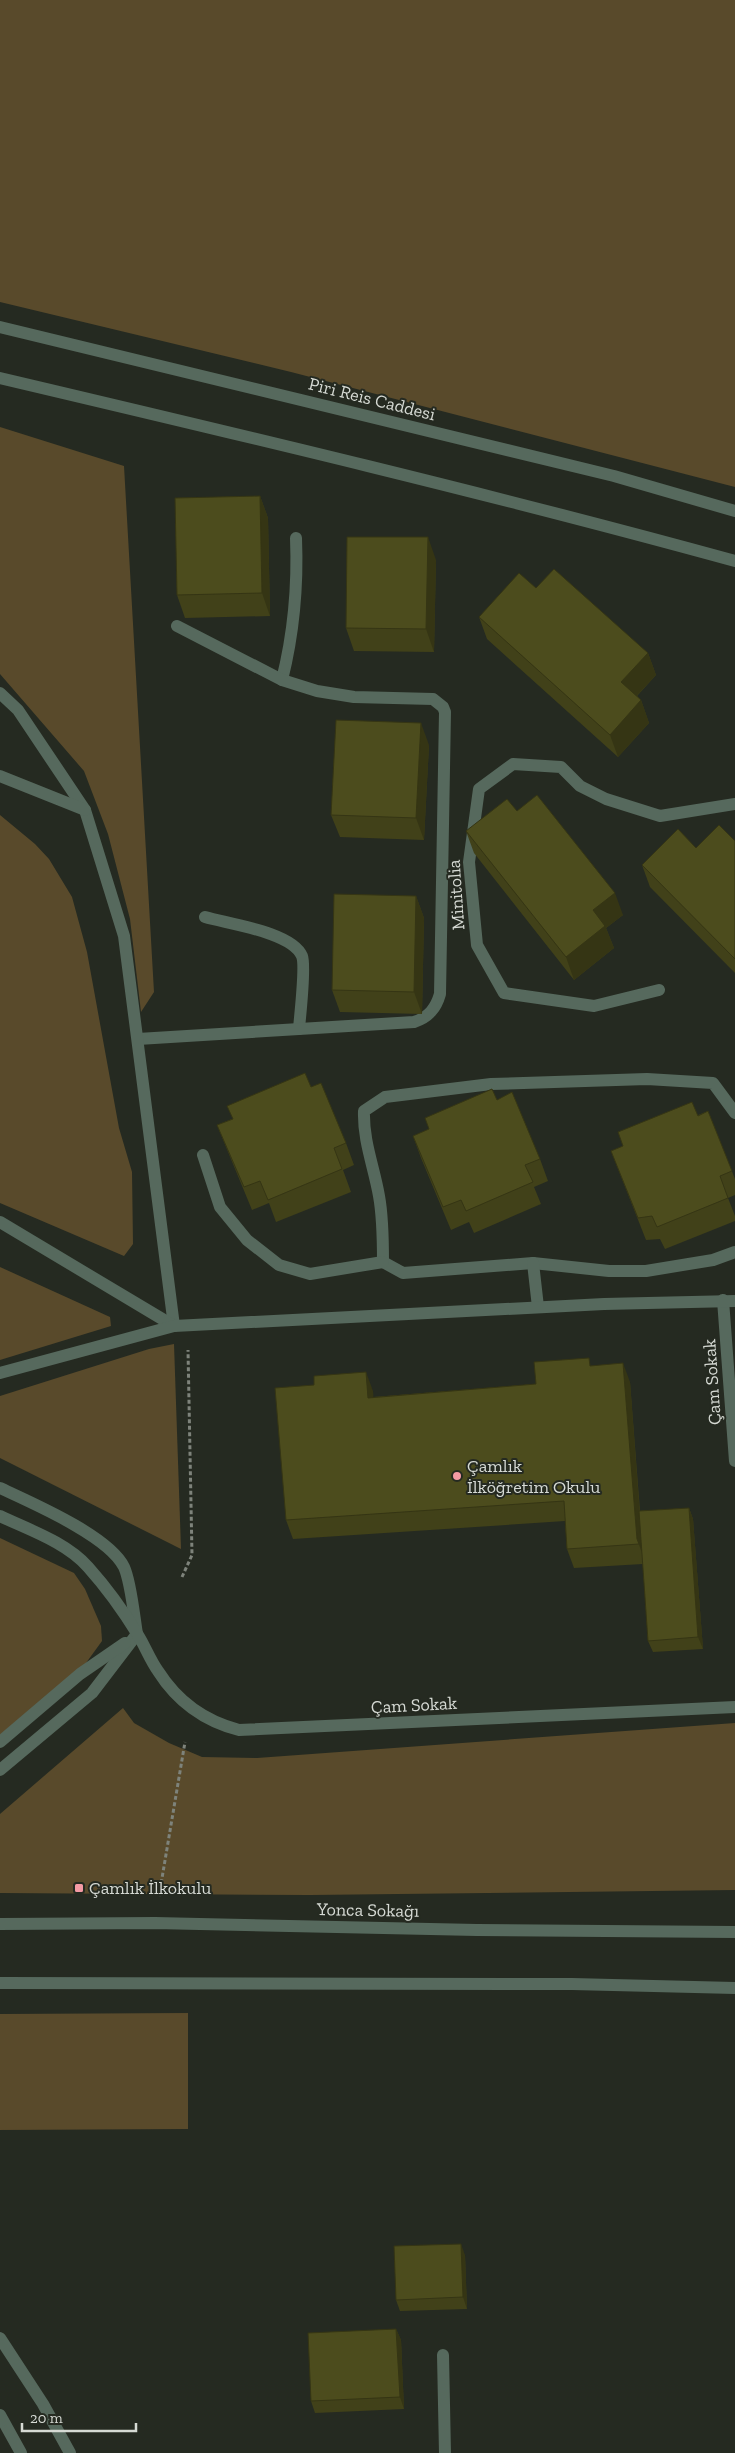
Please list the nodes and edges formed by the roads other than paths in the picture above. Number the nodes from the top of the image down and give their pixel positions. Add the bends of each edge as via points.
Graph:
1 (0, 327) edge
2 (0, 378) edge
3 (735, 511) edge
4 (296, 538) dead end
5 (735, 561) edge
6 (177, 626) edge
7 (282, 680) junction
8 (0, 694) edge
9 (0, 776) edge
10 (735, 804) edge
11 (85, 810) junction
12 (205, 917) dead end
13 (660, 990) dead end
14 (300, 1029) junction
15 (138, 1039) junction
16 (735, 1113) edge
17 (203, 1155) dead end
18 (0, 1222) edge
19 (735, 1252) edge
20 (383, 1262) junction
21 (534, 1263) junction
22 (729, 1300) edge
23 (538, 1307) junction
24 (174, 1326) junction
25 (0, 1373) edge
26 (735, 1461) edge
27 (0, 1488) edge
28 (0, 1516) edge
29 (137, 1634) junction
30 (735, 1708) edge
31 (0, 1742) edge
32 (0, 1770) edge
33 (0, 1924) edge
34 (735, 1932) edge
35 (0, 1983) edge
36 (735, 1988) edge
37 (0, 2338) edge
38 (443, 2355) dead end
39 (0, 2416) edge
40 (21, 2453) edge
41 (70, 2453) edge
42 (444, 2453) edge

1 - 3 street, Piri Reis Caddesi via 614,476
2 - 5 street via 296,448
4 - 7 street via 294,622
6 - 7 street
7 - 14 street via 354,697 433,699 446,712 440,994 436,1006 428,1015 414,1022
8 - 11 street via 18,710
9 - 11 street
10 - 13 street, Minitolia via 660,816 580,786 561,767 513,764 479,789 469,862 477,945 504,993 594,1006
11 - 15 street via 124,936
12 - 14 street via 279,937 295,946 303,957
14 - 15 street
15 - 24 street
16 - 20 street via 713,1083 647,1079 492,1084 385,1097 364,1111 364,1133 384,1234
17 - 20 street via 220,1207 246,1240 280,1265 310,1274
18 - 24 street
19 - 21 street via 713,1260 646,1271 609,1271
20 - 21 street via 403,1273
21 - 23 street
22 - 23 street
22 - 26 street, Çam Sokak
23 - 24 street
24 - 25 street
27 - 29 street via 65,1521 114,1552 124,1568
28 - 29 street via 67,1549 88,1566
29 - 30 street, Çam Sokak via 158,1672 198,1714 218,1725 239,1730
29 - 31 street via 80,1674
29 - 32 street via 92,1692
33 - 34 street, Yonca Sokağı via 155,1923
35 - 36 street via 572,1984
37 - 41 street
38 - 42 street
39 - 40 street

